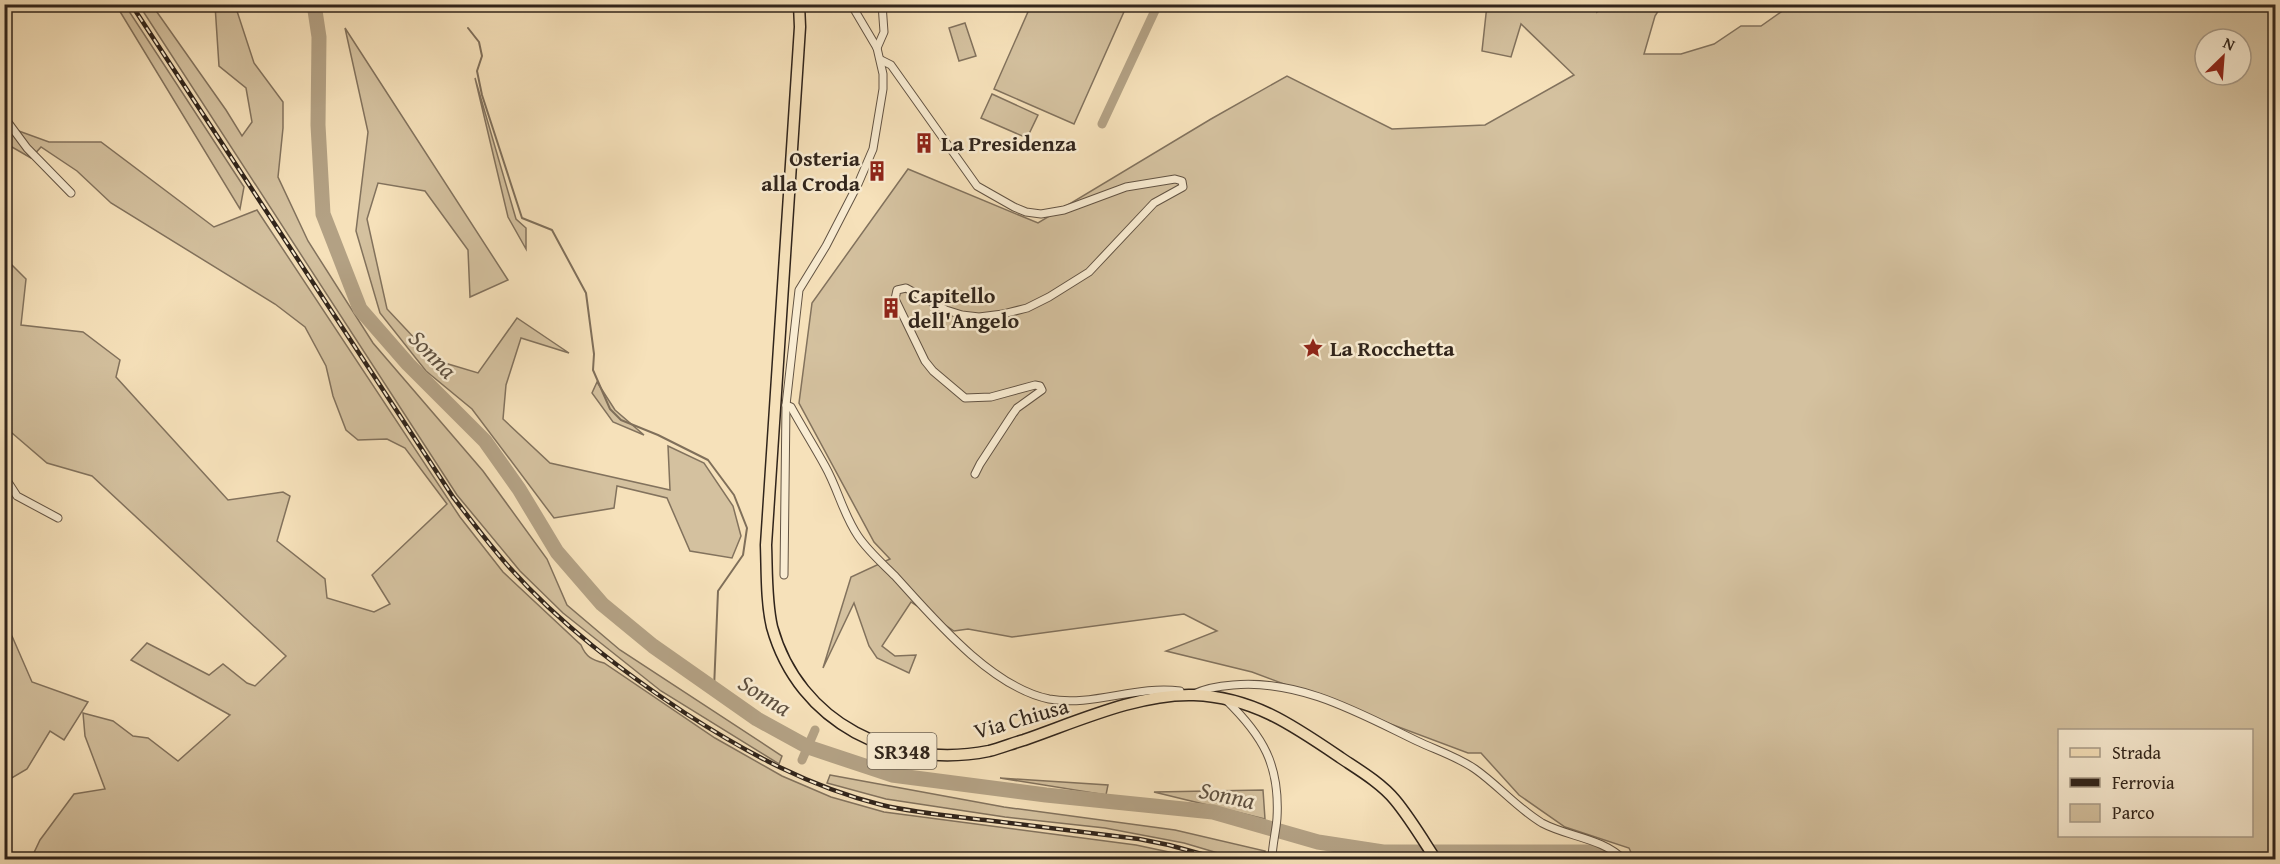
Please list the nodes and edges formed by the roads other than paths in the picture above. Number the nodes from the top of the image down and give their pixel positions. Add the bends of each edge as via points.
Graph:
1 (799, 4) edge
2 (851, 4) edge
3 (882, 4) edge
4 (877, 48) junction
5 (881, 60) junction
6 (4, 117) edge
7 (71, 193) dead end
8 (786, 405) junction
9 (975, 474) dead end
10 (4, 476) edge
11 (58, 518) dead end
12 (784, 575) dead end
13 (1193, 695) junction
14 (1224, 698) junction
15 (1272, 860) edge
16 (1436, 860) edge
17 (1624, 860) edge

1 - 13 main road, Via Chiusa / SR348 via 766,545 772,626 790,668 810,696 840,724 901,751 950,756 991,750 1126,705
2 - 4 street
3 - 4 street via 884,32
4 - 5 street
5 - 8 street via 883,88 873,149 832,236 799,290
5 - 9 street via 891,65 977,186 1020,210 1041,214 1064,210 1126,188 1182,181 1183,187 1154,203 1089,272 1028,308 980,317 962,315 906,288 897,290 895,299 925,361 965,398 992,397 1035,385 1042,390 1017,408
6 - 7 street via 27,148
8 - 12 street
8 - 13 street via 791,407 825,466 858,537 919,604 1007,682 1065,702 1155,690
10 - 11 street via 17,496
13 - 14 main road, Via Chiusa / SR348
13 - 17 street via 1203,690 1250,684 1278,686 1348,707 1473,768 1541,822 1603,845
14 - 15 street via 1265,746 1273,772 1277,820
14 - 16 main road, Via Chiusa / SR348 via 1255,706 1295,726 1364,773 1394,799

